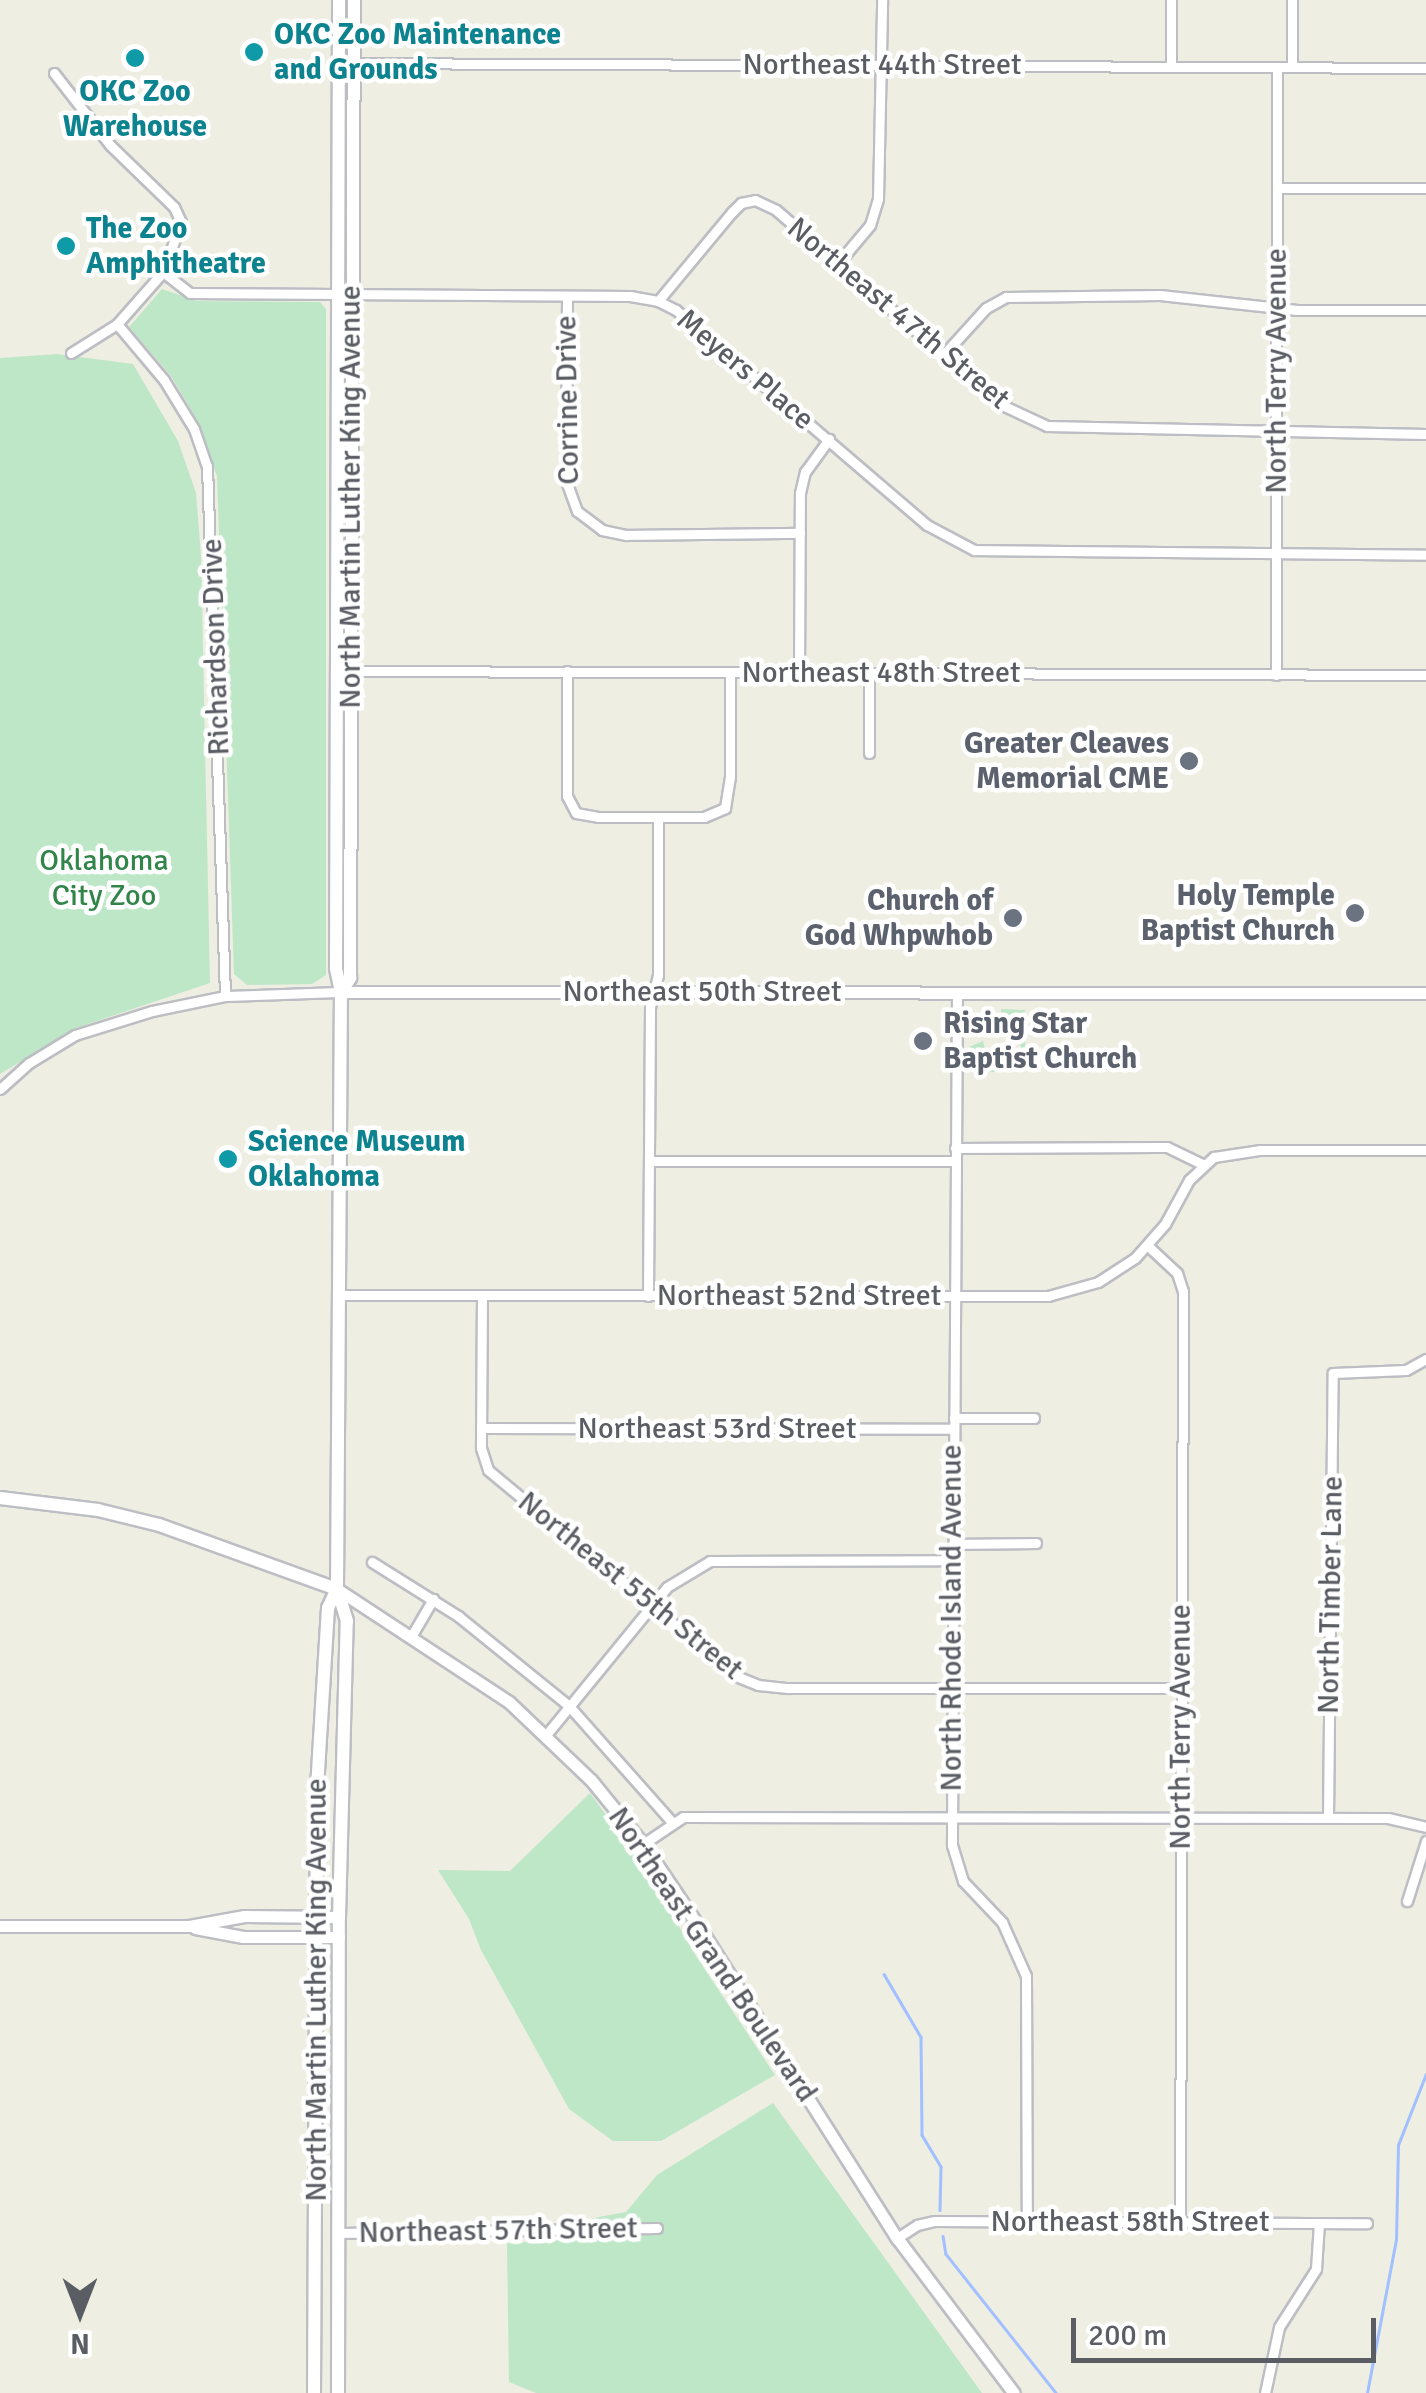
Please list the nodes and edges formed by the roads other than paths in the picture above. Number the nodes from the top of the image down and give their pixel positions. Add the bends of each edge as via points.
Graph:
1 (338, 0) edge
2 (354, 0) edge
3 (882, 0) edge
4 (1171, 0) edge
5 (1292, 0) edge
6 (338, 64) junction
7 (354, 64) junction
8 (882, 65) junction
9 (1170, 65) junction
10 (1292, 66) junction
11 (1277, 67) junction
12 (1426, 68) edge
13 (54, 73) dead end
14 (1276, 188) junction
15 (1426, 188) edge
16 (838, 263) junction
17 (163, 272) junction
18 (352, 296) junction
19 (337, 297) junction
20 (566, 297) junction
21 (658, 301) junction
22 (1277, 308) junction
23 (1426, 310) edge
24 (117, 324) junction
25 (944, 352) junction
26 (71, 353) dead end
27 (1277, 432) junction
28 (1426, 434) edge
29 (829, 439) junction
30 (800, 533) junction
31 (1277, 554) junction
32 (1426, 555) edge
33 (342, 671) junction
34 (567, 671) junction
35 (730, 672) junction
36 (799, 672) junction
37 (869, 672) junction
38 (1276, 675) junction
39 (1426, 675) edge
40 (869, 753) dead end
41 (658, 816) junction
42 (341, 992) junction
43 (653, 992) junction
44 (957, 992) junction
45 (1426, 993) edge
46 (225, 996) junction
47 (0, 1089) edge
48 (955, 1148) junction
49 (1426, 1150) edge
50 (955, 1160) junction
51 (650, 1161) junction
52 (1204, 1165) junction
53 (1148, 1246) junction
54 (338, 1295) junction
55 (482, 1296) junction
56 (648, 1296) junction
57 (953, 1296) junction
58 (1426, 1359) edge
59 (1034, 1418) dead end
60 (953, 1423) junction
61 (481, 1428) junction
62 (0, 1498) edge
63 (953, 1544) junction
64 (1036, 1544) dead end
65 (953, 1560) junction
66 (372, 1562) dead end
67 (337, 1589) junction
68 (434, 1599) junction
69 (652, 1607) junction
70 (412, 1635) junction
71 (952, 1687) junction
72 (1181, 1688) junction
73 (569, 1706) junction
74 (546, 1735) junction
75 (951, 1817) junction
76 (1328, 1817) junction
77 (1180, 1818) junction
78 (672, 1822) junction
79 (1426, 1827) edge
80 (1426, 1842) edge
81 (643, 1844) junction
82 (1407, 1901) dead end
83 (315, 1917) junction
84 (340, 1917) junction
85 (0, 1926) edge
86 (189, 1926) junction
87 (316, 1937) junction
88 (340, 1937) junction
89 (1026, 2221) junction
90 (1180, 2222) junction
91 (1319, 2223) junction
92 (1367, 2223) dead end
93 (657, 2228) dead end
94 (338, 2233) junction
95 (898, 2238) junction
96 (314, 2393) edge
97 (338, 2393) edge
98 (1014, 2393) edge
99 (1266, 2393) edge

1 - 6 main road, North Martin Luther King Avenue
2 - 7 main road, North Martin Luther King Avenue
3 - 8 street
4 - 9 street
5 - 10 street
6 - 7 street, Northeast 44th Street
6 - 19 main road, North Martin Luther King Avenue
7 - 8 street, Northeast 44th Street
7 - 18 main road, North Martin Luther King Avenue
8 - 9 street, Northeast 44th Street
8 - 16 street via 875,213
9 - 11 street, Northeast 44th Street
10 - 11 street, Northeast 44th Street
10 - 12 street, Northeast 44th Street
11 - 14 street, North Terry Avenue
13 - 17 street via 110,144 174,207 181,222
14 - 15 street
14 - 22 street, North Terry Avenue
16 - 21 street, Northeast 47th Street via 776,210 748,200
16 - 25 street, Northeast 47th Street
17 - 19 street, Meyers Place via 170,282 207,296
17 - 24 street
18 - 19 street, Meyers Place
18 - 20 street, Meyers Place
18 - 33 main road, North Martin Luther King Avenue
19 - 33 main road, North Martin Luther King Avenue
20 - 21 street, Meyers Place
20 - 30 street, Corrine Drive via 566,481 577,512 602,530 626,535
21 - 29 street, Meyers Place
22 - 23 street
22 - 25 street via 1160,295 1006,297 986,308
22 - 27 street, North Terry Avenue
24 - 26 street
24 - 46 street, Richardson Drive via 164,380 207,466
25 - 27 street, Northeast 47th Street via 1002,405 1047,426
27 - 28 street, Northeast 47th Street
27 - 31 street, North Terry Avenue
29 - 30 street via 802,482
29 - 31 street, Meyers Place via 927,525 974,550
30 - 36 street
31 - 32 street, Meyers Place
31 - 38 street, North Terry Avenue
33 - 34 street, Northeast 48th Street
33 - 42 main road, North Martin Luther King Avenue via 336,978
34 - 35 street, Northeast 48th Street
34 - 41 street via 566,782 573,810 584,816
35 - 36 street, Northeast 48th Street
35 - 41 street via 725,808 704,818
36 - 37 street, Northeast 48th Street
37 - 38 street, Northeast 48th Street
37 - 40 street
38 - 39 street, Northeast 48th Street
41 - 43 street
42 - 43 street, Northeast 50th Street
42 - 46 street, Northeast 50th Street
42 - 54 main road, North Martin Luther King Avenue
43 - 44 street, Northeast 50th Street
43 - 51 street
44 - 45 street, Northeast 50th Street
44 - 48 street, North Rhode Island Avenue
46 - 47 street, Northeast 50th Street via 75,1035
48 - 50 street, North Rhode Island Avenue
48 - 52 street via 1168,1147
49 - 52 street via 1260,1150 1223,1154
50 - 51 street
50 - 57 street, North Rhode Island Avenue
51 - 56 street
52 - 53 street, Northeast 52nd Street
53 - 57 street, Northeast 52nd Street via 1118,1271 1063,1293
53 - 72 street, North Terry Avenue via 1177,1274 1183,1290
54 - 55 street, Northeast 52nd Street
54 - 67 main road, North Martin Luther King Avenue
55 - 56 street, Northeast 52nd Street
55 - 61 street, Northeast 55th Street
56 - 57 street, Northeast 52nd Street
57 - 60 street, North Rhode Island Avenue
58 - 76 street, North Timber Lane via 1398,1372 1333,1373
59 - 60 street, Northeast 53rd Street
60 - 61 street, Northeast 53rd Street
60 - 63 street, North Rhode Island Avenue
61 - 69 street, Northeast 55th Street via 482,1456 493,1476
62 - 67 main road via 160,1525
63 - 64 street
63 - 65 street, North Rhode Island Avenue
65 - 69 street via 710,1561 686,1572
65 - 71 street, North Rhode Island Avenue
66 - 68 street, Northeast Grand Boulevard
67 - 70 street, Northeast Grand Boulevard
67 - 83 main road, North Martin Luther King Avenue via 328,1608
67 - 84 main road, North Martin Luther King Avenue via 347,1621
68 - 70 street
68 - 73 street, Northeast Grand Boulevard
69 - 71 street, Northeast 55th Street via 727,1670 758,1685
69 - 73 street
70 - 74 street, Northeast Grand Boulevard
71 - 72 street, Northeast 55th Street
71 - 75 street, North Rhode Island Avenue
72 - 77 street, North Terry Avenue
73 - 74 street
73 - 78 street, Northeast Grand Boulevard
74 - 81 street, Northeast Grand Boulevard
75 - 77 street
75 - 78 street
75 - 89 street, North Rhode Island Avenue via 963,1880 1002,1922 1026,1976
76 - 77 street
76 - 79 street via 1388,1818
77 - 90 street, North Terry Avenue
78 - 81 street
80 - 82 street
81 - 95 street, Northeast Grand Boulevard
83 - 84 street
83 - 86 street via 244,1916
83 - 87 main road, North Martin Luther King Avenue
84 - 88 main road, North Martin Luther King Avenue
85 - 86 street
86 - 87 street via 243,1937
87 - 88 street
87 - 96 main road, North Martin Luther King Avenue
88 - 94 main road, North Martin Luther King Avenue
89 - 90 street, Northeast 58th Street
89 - 95 street, Northeast 58th Street via 925,2222
90 - 91 street, Northeast 58th Street
91 - 92 street, Northeast 58th Street
91 - 99 street via 1316,2269 1279,2327
93 - 94 street, Northeast 57th Street
94 - 97 main road, North Martin Luther King Avenue
95 - 98 street, Northeast Grand Boulevard

